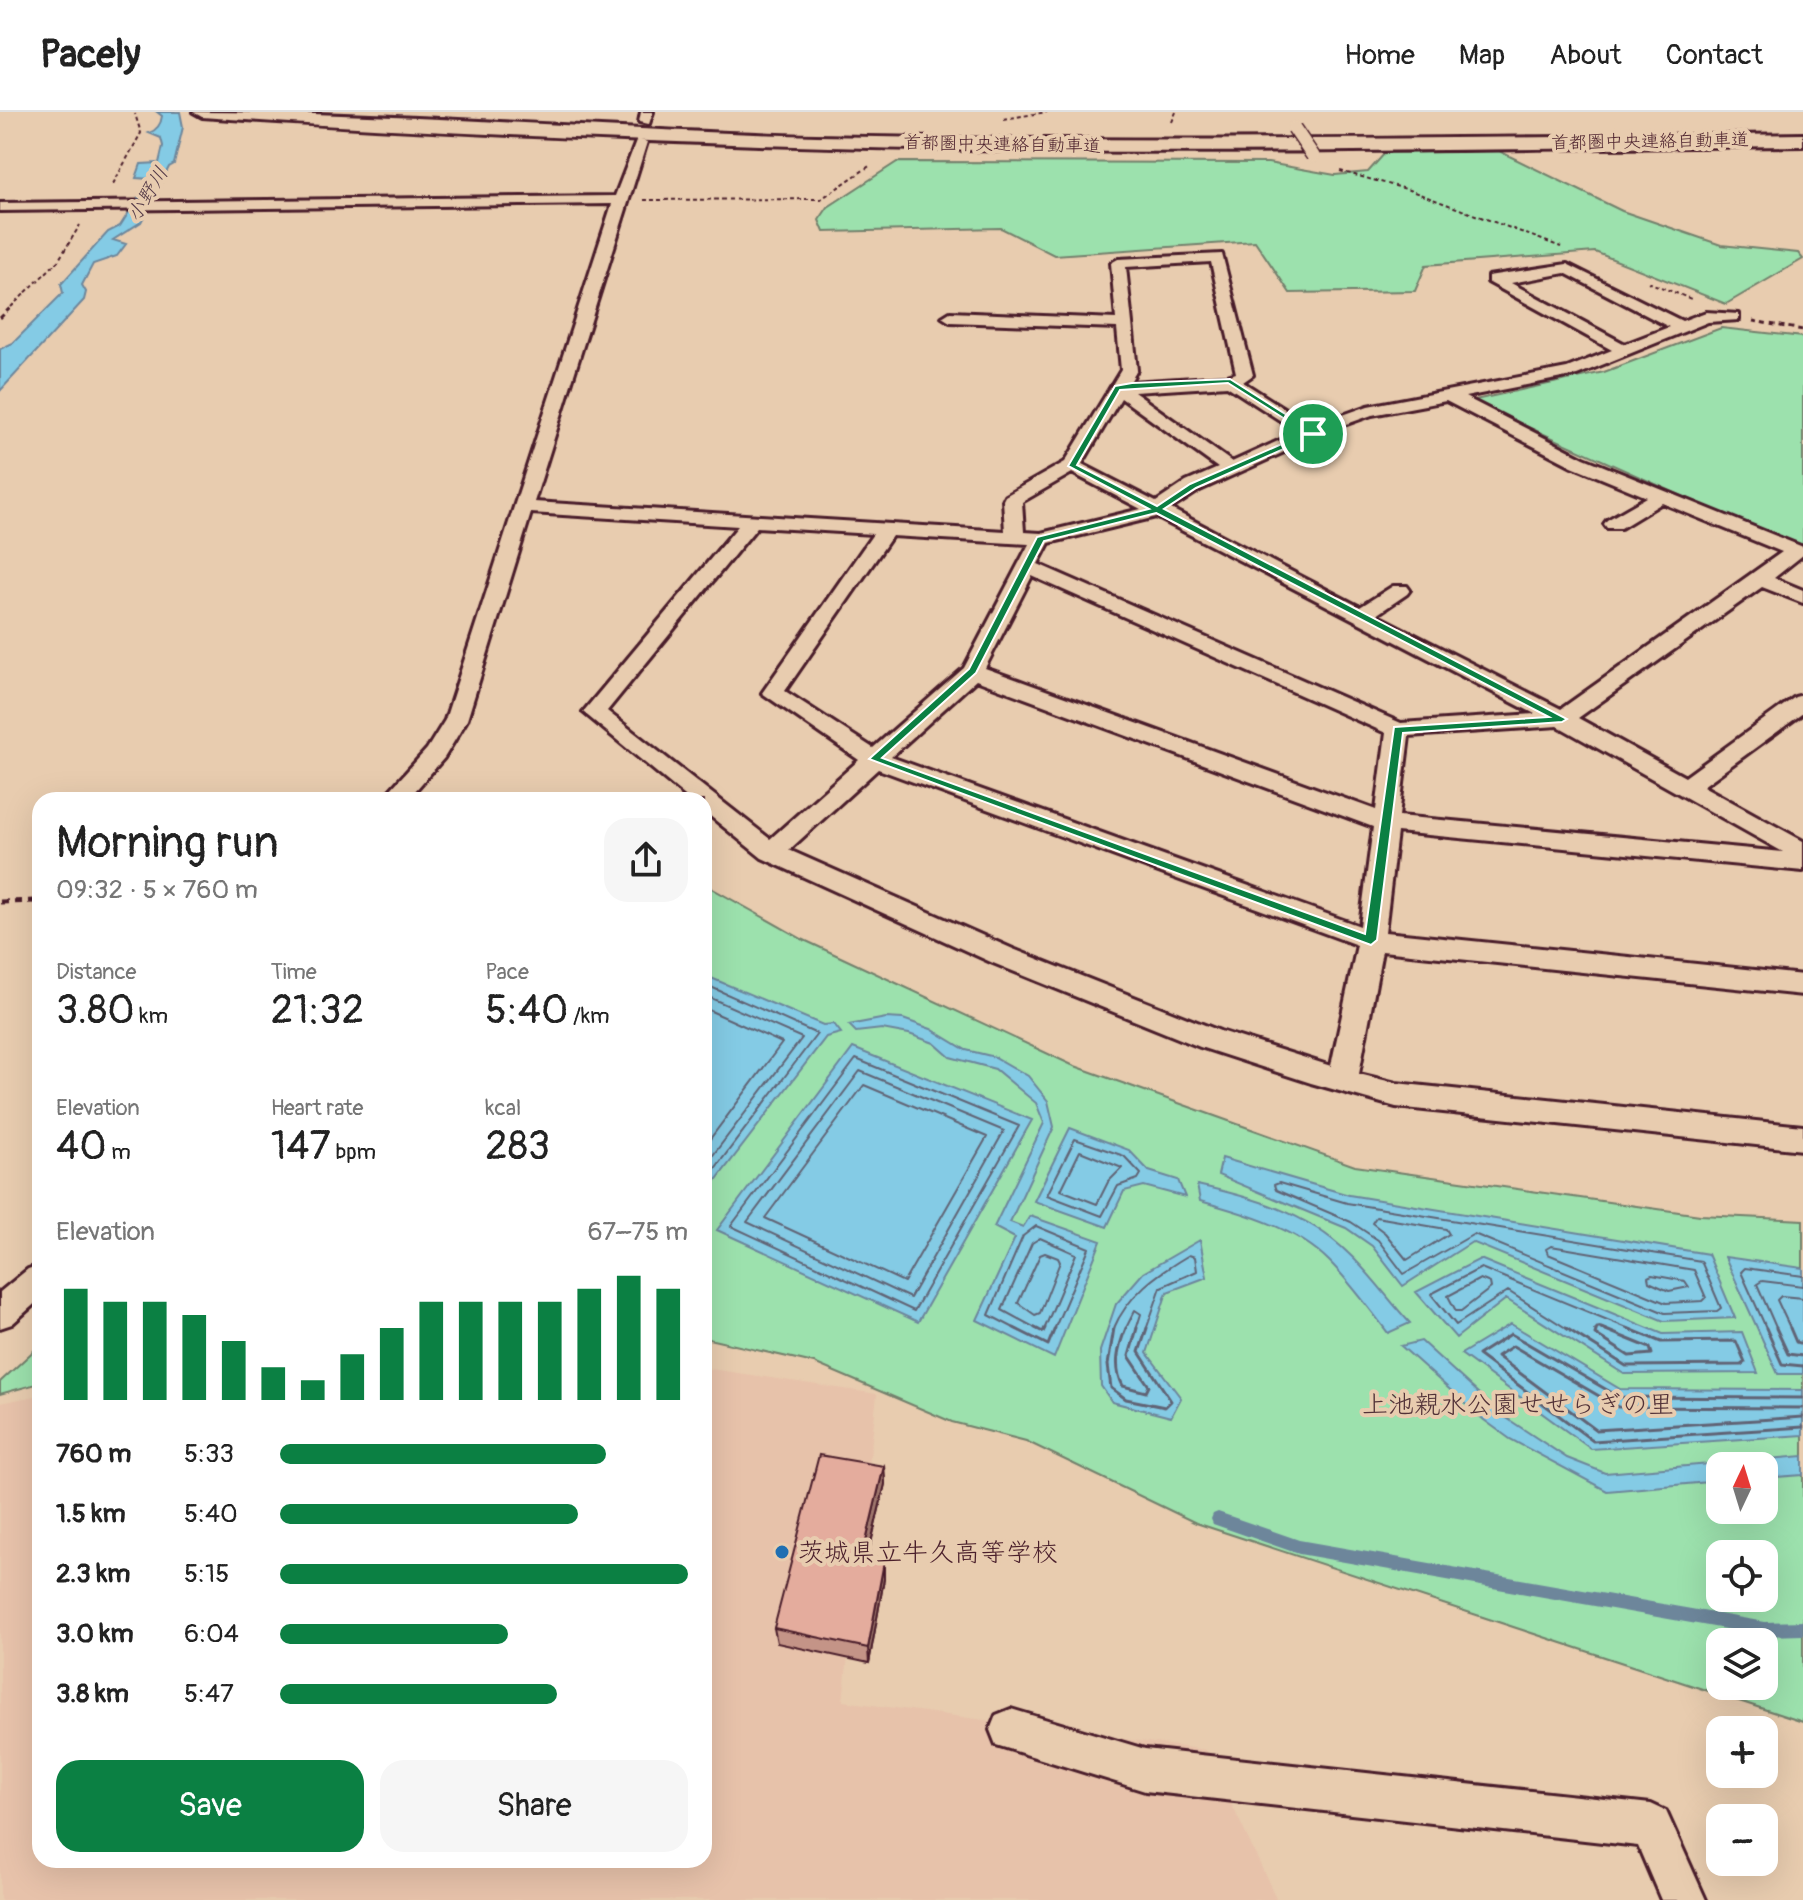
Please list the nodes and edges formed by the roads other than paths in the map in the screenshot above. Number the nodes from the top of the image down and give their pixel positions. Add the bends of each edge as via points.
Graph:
1 (202, 112) edge
2 (328, 112) edge
3 (1294, 128) dead end
4 (1803, 131) edge
5 (1803, 140) edge
6 (641, 142) dead end
7 (1313, 156) road end
8 (620, 200) junction
9 (0, 207) edge
10 (1482, 273) dead end
11 (1497, 281) junction
12 (950, 317) dead end
13 (1734, 317) road end
14 (1124, 324) junction
15 (1681, 327) junction
16 (1624, 350) junction
17 (1230, 381) junction
18 (1118, 388) junction
19 (1449, 396) junction
20 (1313, 434) junction
21 (1072, 466) junction
22 (1231, 469) junction
23 (1661, 496) junction
24 (525, 507) junction
25 (1157, 510) junction
26 (752, 521) junction
27 (1614, 524) dead end
28 (886, 530) junction
29 (1015, 538) junction
30 (1041, 539) junction
31 (1027, 567) junction
32 (1760, 579) junction
33 (1400, 590) dead end
34 (1803, 597) edge
35 (1363, 614) junction
36 (973, 671) junction
37 (1803, 702) edge
38 (1562, 719) junction
39 (1398, 730) junction
40 (874, 759) junction
41 (1686, 787) junction
42 (400, 792) edge
43 (695, 792) edge
44 (712, 805) edge
45 (1387, 823) junction
46 (771, 852) junction
47 (1803, 852) edge
48 (1803, 862) edge
49 (1371, 940) junction
50 (1803, 985) edge
51 (1343, 1081) junction
52 (1803, 1138) edge
53 (32, 1286) edge
54 (0, 1313) edge
55 (1011, 1730) dead end
56 (1684, 1900) edge

1 - 5 highway, 首都圏中央連絡自動車道 via 872,143 1265,146
2 - 4 highway, 首都圏中央連絡自動車道 via 611,127 965,136
3 - 7 street, bridge
6 - 8 street
8 - 9 street
8 - 24 street
10 - 11 street
11 - 15 street via 1567,268
11 - 16 street
12 - 14 street via 974,313
13 - 15 street via 1706,317
14 - 17 street via 1118,263 1217,257 1245,375
14 - 18 street via 1129,370
15 - 16 street
16 - 19 street via 1571,372
17 - 18 street
17 - 20 street
18 - 21 street
18 - 22 street
19 - 20 street via 1368,411
19 - 23 street via 1578,462
20 - 22 street
21 - 25 street
21 - 29 street via 1012,500
22 - 25 street
23 - 27 street
23 - 32 street via 1796,551
24 - 26 street
24 - 42 street via 456,720 436,753
25 - 30 street
25 - 35 street
26 - 28 street
26 - 43 street via 594,712
28 - 29 street
28 - 40 street via 773,693
29 - 30 street
30 - 31 street
31 - 36 street
31 - 39 street
32 - 34 street
32 - 38 street
33 - 35 street
35 - 38 street
36 - 40 street
36 - 45 street
37 - 41 street
38 - 39 street
38 - 41 street
39 - 45 street
40 - 46 street
40 - 49 street
41 - 47 street
44 - 46 street
45 - 48 street
45 - 49 street
46 - 51 street via 1003,956 1210,1039
49 - 50 street
49 - 51 street
51 - 52 street via 1396,1095
53 - 54 street
55 - 56 street via 1145,1770 1651,1826

